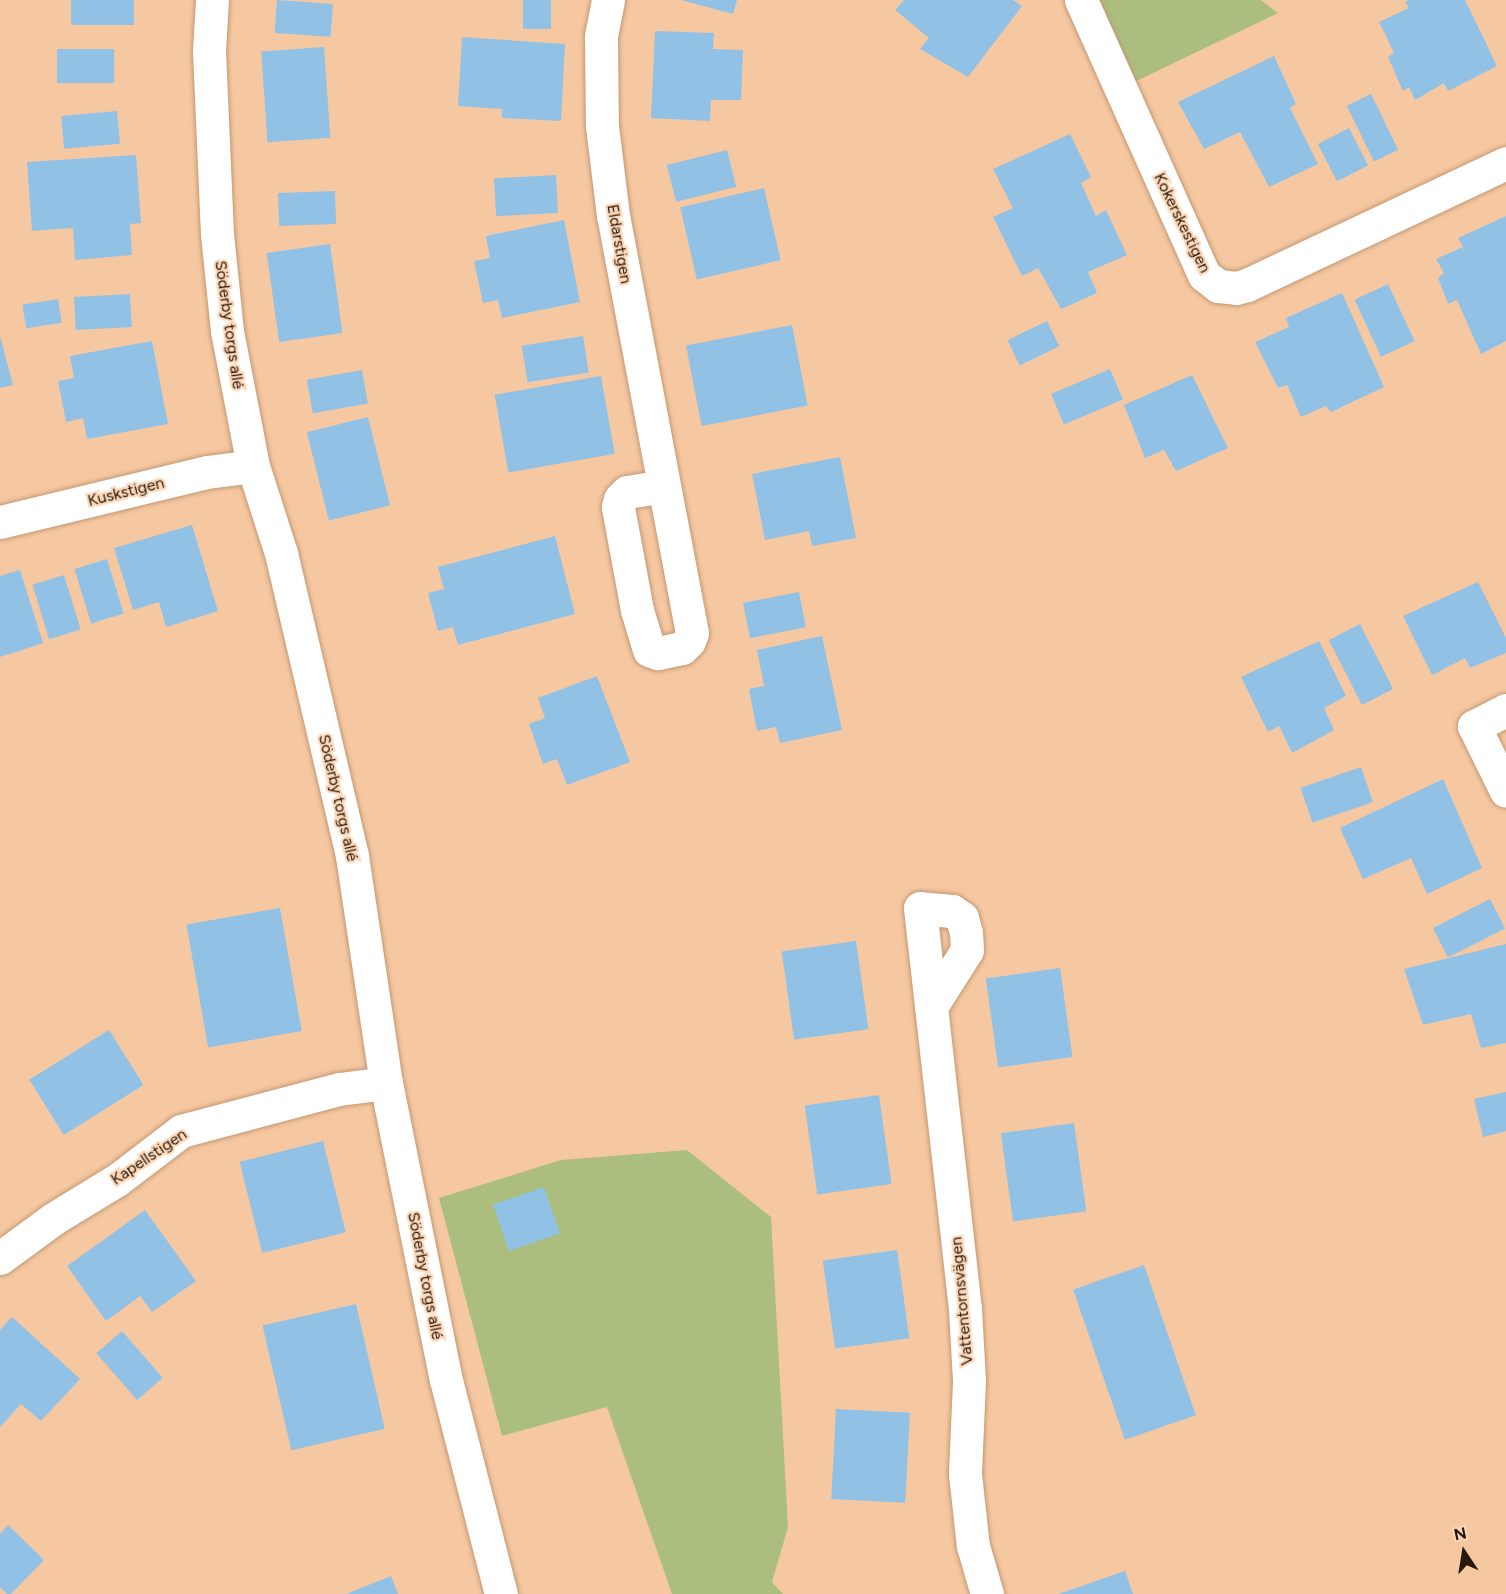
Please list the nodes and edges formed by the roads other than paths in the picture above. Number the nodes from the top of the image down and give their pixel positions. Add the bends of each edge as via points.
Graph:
1 (212, 0) edge
2 (608, 0) edge
3 (1081, 0) edge
4 (1506, 164) edge
5 (253, 466) junction
6 (663, 486) dead end
7 (0, 522) edge
8 (1506, 710) edge
9 (1506, 791) edge
10 (931, 1007) dead end
11 (386, 1083) junction
12 (0, 1258) edge
13 (501, 1594) edge
14 (987, 1594) edge

1 - 5 street, Söderby torgs allé via 209,51 217,234 227,331
2 - 6 street, Eldarstigen via 601,37 603,137 613,215
3 - 4 street, Kokerskestigen via 1204,275 1218,286 1247,285
5 - 7 street, Kuskstigen via 207,472
5 - 11 street, Söderby torgs allé via 281,553 352,856
8 - 9 street via 1474,726
10 - 14 street, Vattentornsvägen via 965,1310 969,1381 965,1474 973,1546
11 - 12 street, Kapellstigen via 339,1089 181,1131 117,1180 52,1219
11 - 13 street, Söderby torgs allé via 446,1380

